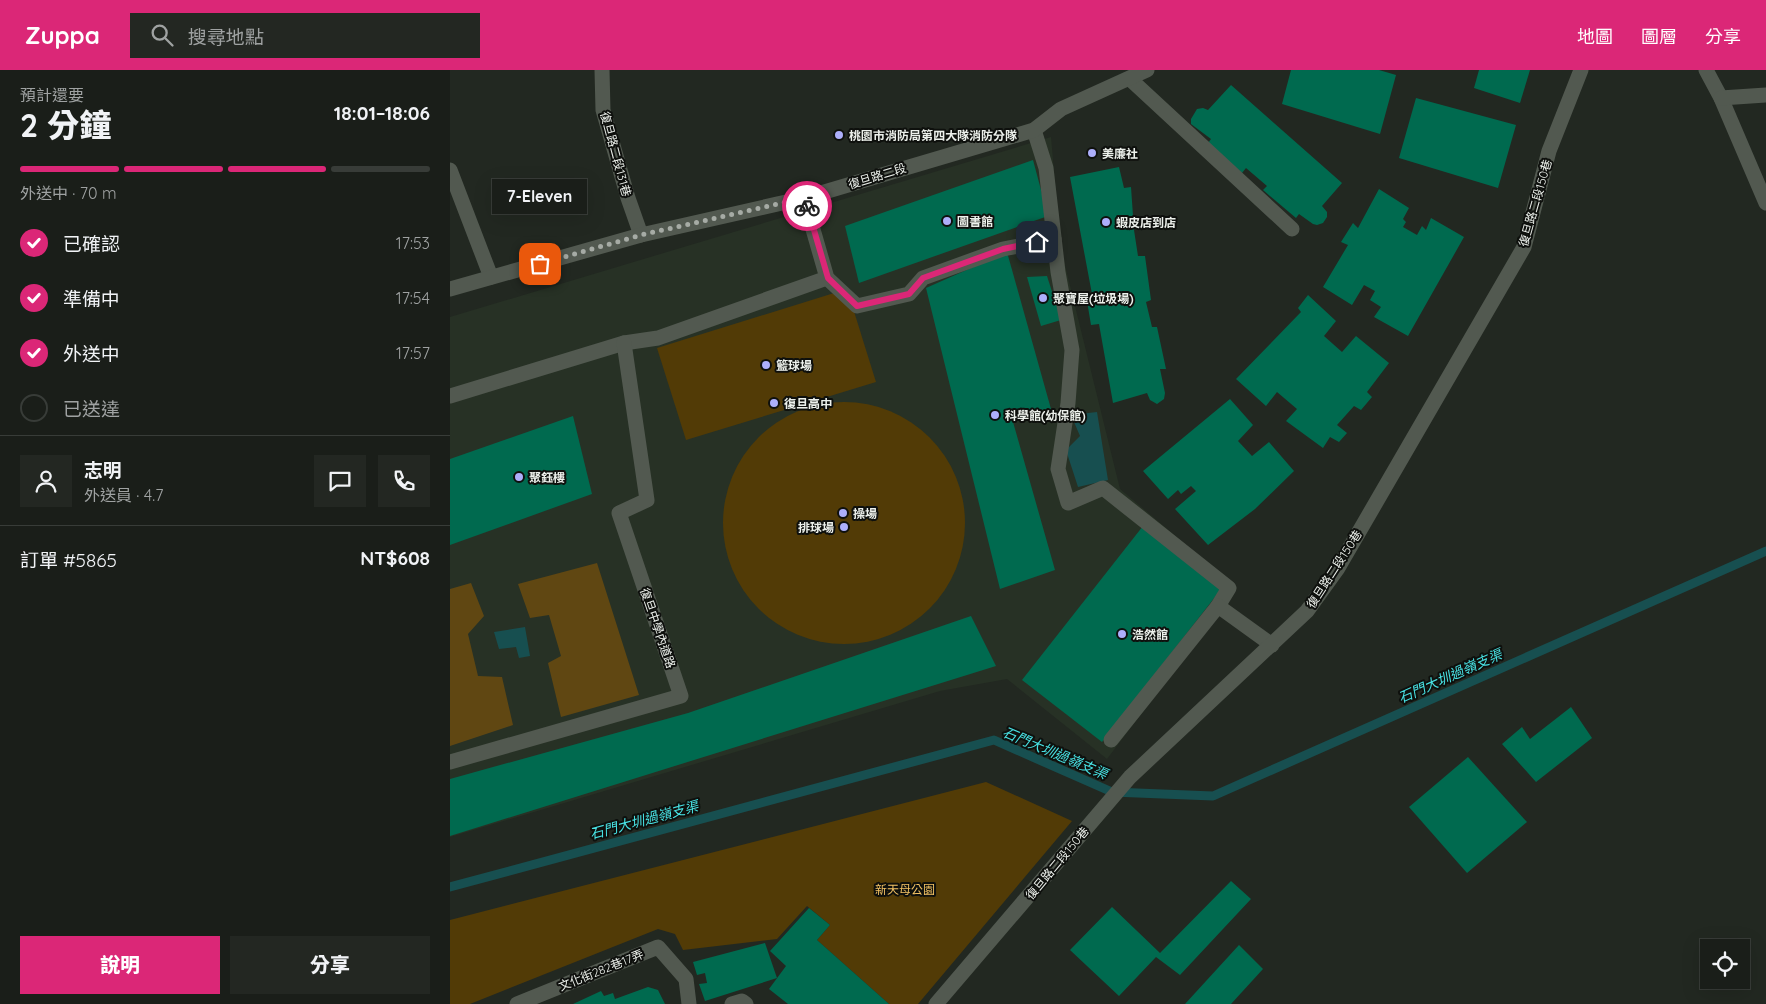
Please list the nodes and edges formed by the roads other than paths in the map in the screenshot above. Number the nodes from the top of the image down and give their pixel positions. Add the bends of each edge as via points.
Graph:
1 (602, 70) edge
2 (1147, 70) edge
3 (1581, 70) edge
4 (1706, 70) edge
5 (1130, 79) junction
6 (1766, 95) edge
7 (1721, 98) junction
8 (1034, 130) junction
9 (450, 170) edge
10 (804, 198) junction
11 (1766, 203) edge
12 (1292, 229) dead end
13 (641, 235) junction
14 (1054, 239) junction
15 (491, 277) junction
16 (828, 278) junction
17 (450, 289) edge
18 (624, 343) junction
19 (450, 396) edge
20 (1218, 606) junction
21 (1272, 645) junction
22 (1111, 740) dead end
23 (450, 762) edge
24 (517, 1004) edge
25 (689, 1004) edge
26 (732, 1004) edge
27 (746, 1004) edge
28 (936, 1004) edge

1 - 13 street, 復旦路二段131巷 via 603,110
2 - 5 street, 復旦路二段
3 - 21 street, 復旦路二段150巷 via 1550,151 1524,247 1338,568 1307,611
4 - 7 street
5 - 8 street, 復旦路二段 via 1061,109
5 - 12 street
6 - 7 street
7 - 11 street
8 - 10 street, 復旦路二段
8 - 14 street via 1046,168
9 - 15 street
10 - 13 street, 復旦路二段
10 - 16 street
13 - 15 street, 復旦路二段
14 - 16 street via 1003,249 923,278 909,294 857,306
14 - 20 street via 1072,350 1058,468 1068,503 1103,488 1230,588
15 - 17 street, 復旦路二段
16 - 18 street via 658,338
18 - 19 street
18 - 23 street, 復旦中學內道路 via 647,500 619,513 681,696
20 - 21 street
20 - 22 street
21 - 28 street, 復旦路二段150巷 via 1130,777
24 - 25 street, 文化街282巷17弄 via 658,947 686,980
26 - 27 street via 742,1001

